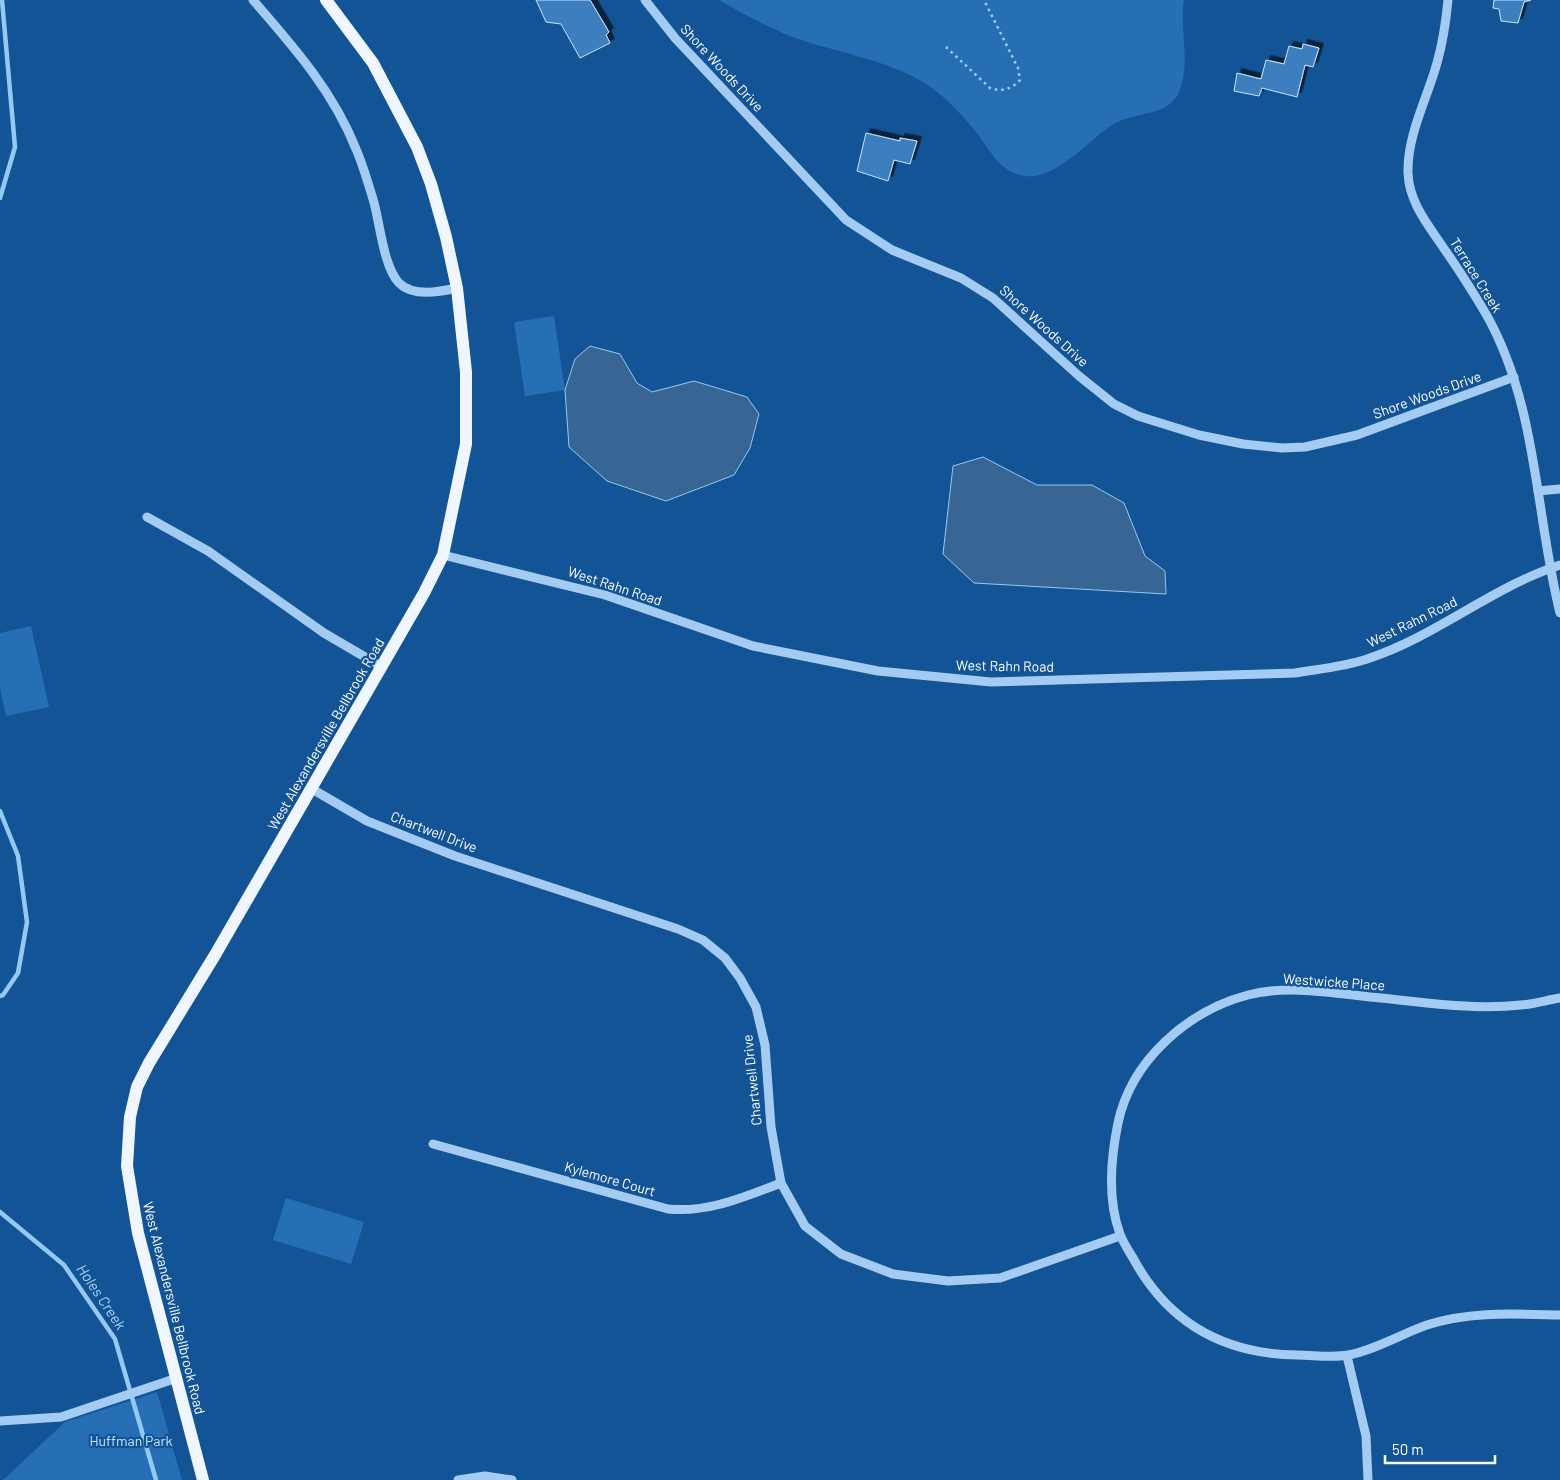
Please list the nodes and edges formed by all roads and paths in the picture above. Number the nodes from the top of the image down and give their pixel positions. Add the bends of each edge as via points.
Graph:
1 (253, 0) edge
2 (326, 0) edge
3 (645, 0) edge
4 (984, 0) edge
5 (1448, 0) edge
6 (946, 47) dead end
7 (456, 288) junction
8 (1514, 378) junction
9 (1560, 488) edge
10 (1538, 491) junction
11 (147, 517) dead end
12 (443, 555) junction
13 (1560, 565) edge
14 (1549, 568) junction
15 (1560, 613) edge
16 (382, 667) junction
17 (312, 789) junction
18 (1560, 998) edge
19 (433, 1144) dead end
20 (781, 1183) junction
21 (1120, 1236) junction
22 (1560, 1315) edge
23 (1347, 1356) junction
24 (177, 1378) junction
25 (0, 1421) edge
26 (203, 1480) edge
27 (458, 1480) edge
28 (512, 1480) edge
29 (1368, 1480) edge

1 - 7 street via 304,58 339,113 374,200 388,260 398,282 409,290 430,292
2 - 7 main road, West Alexandersville Bellbrook Road via 373,63 417,147 446,237
3 - 8 street, Shore Woods Drive via 675,38 846,220 892,250 961,278 993,298 1079,376 1114,404 1138,416 1199,435 1243,444 1305,447 1357,435
4 - 6 path via 1018,68 1020,80 1007,89 990,88
5 - 8 street, Terrace Creek via 1437,64 1409,155 1410,187 1427,225 1486,314
7 - 12 main road, West Alexandersville Bellbrook Road via 466,372 466,444
8 - 10 street, Terrace Creek via 1528,430
9 - 10 street
10 - 14 street, Terrace Creek
11 - 16 street via 208,551 324,633
12 - 14 street, West Rahn Road via 606,595 721,637 762,648 878,670 991,682 1295,673 1342,666 1392,649
12 - 16 main road, West Alexandersville Bellbrook Road
13 - 14 street, West Rahn Road
14 - 15 street, Terrace Creek
16 - 17 main road, West Alexandersville Bellbrook Road
17 - 20 street, Chartwell Drive via 367,821 455,856 678,928 703,940 725,958 756,1007 765,1045 771,1127
17 - 24 main road, West Alexandersville Bellbrook Road via 149,1063 137,1087 130,1117 127,1166 130,1195
18 - 21 street, Westwicke Place via 1520,1006 1442,1005 1287,990 1247,995 1207,1012 1175,1032 1146,1061 1122,1107 1114,1146 1112,1184
19 - 20 street, Kylemore Court via 668,1210 713,1207
20 - 21 street, Chartwell Drive via 812,1231 841,1254 893,1274 948,1281 1000,1278
21 - 23 street, Westwicke Place via 1144,1279 1175,1314 1202,1332 1230,1345 1267,1355
22 - 23 street, Westwicke Place via 1493,1313 1429,1324
23 - 29 street via 1366,1436
24 - 25 street via 61,1418
24 - 26 main road, West Alexandersville Bellbrook Road
27 - 28 street via 485,1476

